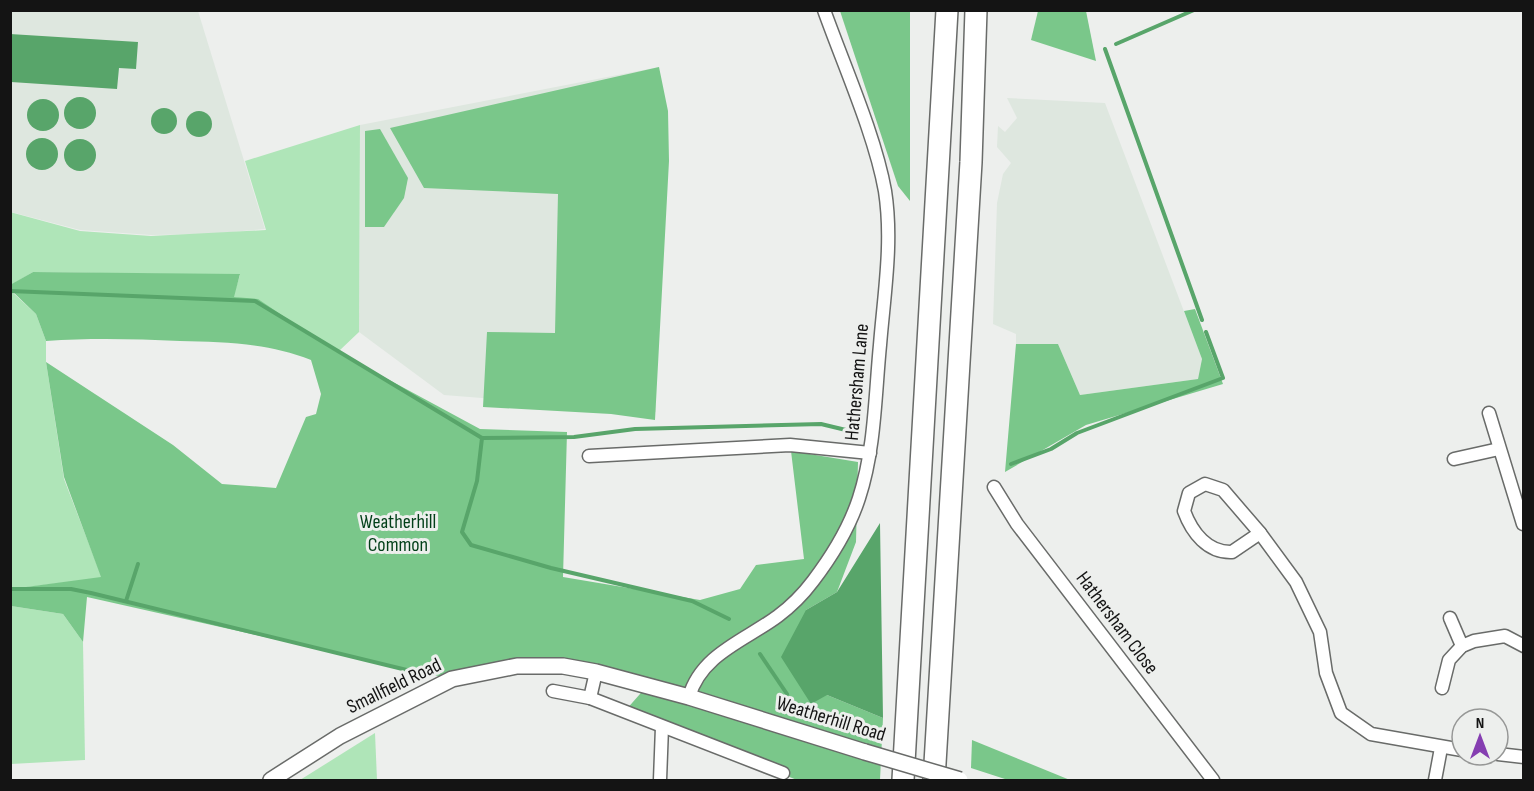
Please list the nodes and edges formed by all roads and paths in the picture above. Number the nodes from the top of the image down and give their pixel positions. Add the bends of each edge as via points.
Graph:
1 (824, 10) edge
2 (947, 10) edge
3 (976, 10) edge
4 (1489, 413) dead end
5 (1498, 449) junction
6 (870, 453) junction
7 (589, 456) dead end
8 (1454, 459) dead end
9 (994, 486) dead end
10 (1520, 499) edge
11 (1523, 524) edge
12 (1260, 533) junction
13 (1449, 618) dead end
14 (1462, 646) junction
15 (1524, 646) edge
16 (596, 672) junction
17 (1442, 688) dead end
18 (553, 691) dead end
19 (689, 697) junction
20 (590, 698) junction
21 (662, 727) junction
22 (1441, 748) junction
23 (1450, 749) edge
24 (783, 773) dead end
25 (271, 780) edge
26 (660, 780) edge
27 (903, 780) edge
28 (934, 780) edge
29 (960, 780) edge
30 (1213, 780) edge
31 (1435, 780) edge

1 - 6 street, Hathersham Lane via 885,191 887,263
2 - 27 highway
3 - 28 highway via 971,162
4 - 5 street
5 - 8 street
5 - 10 street
6 - 7 street via 790,445
6 - 19 street, Hathersham Lane via 859,499 837,548 811,584 778,616 734,643 707,666
9 - 30 street, Hathersham Close via 1017,524
10 - 11 street
12 - 12 street via 1232,552 1214,550 1187,520 1184,501 1196,487 1215,485
12 - 22 street via 1296,582 1320,632 1326,674 1341,713 1371,734
13 - 14 street
14 - 15 street via 1505,636
14 - 17 street via 1449,660
16 - 19 street, Smallfield Road
16 - 20 street
16 - 25 street, Smallfield Road via 563,666 517,666 452,679 340,736
18 - 20 street
19 - 29 street, Weatherhill Road, bridge
20 - 21 street
21 - 24 street
21 - 26 street
22 - 23 street
22 - 31 street

